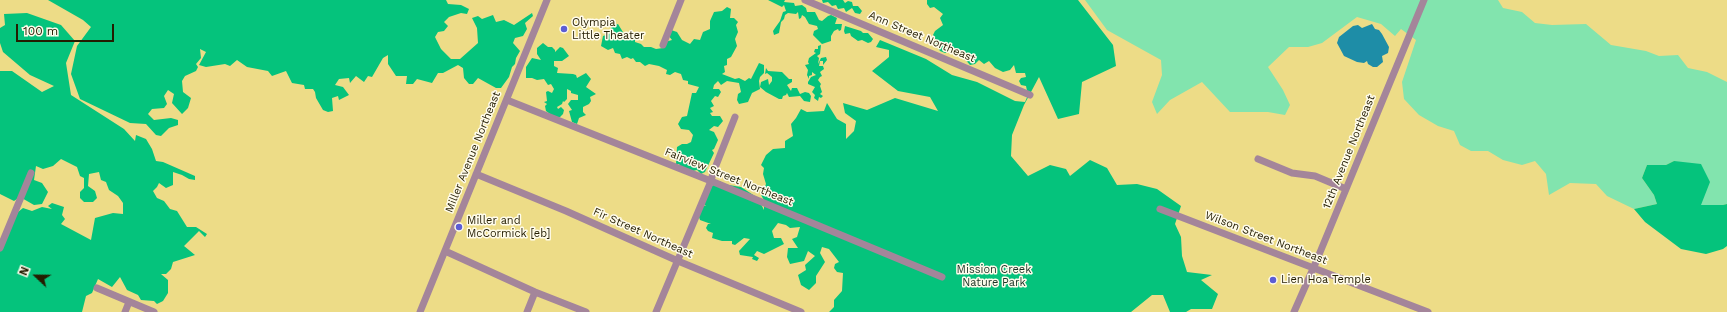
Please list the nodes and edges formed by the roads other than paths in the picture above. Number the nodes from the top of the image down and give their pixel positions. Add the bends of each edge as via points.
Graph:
1 (547, 0) edge
2 (681, 0) edge
3 (805, 0) edge
4 (1424, 0) edge
5 (663, 45) dead end
6 (1030, 95) dead end
7 (507, 100) junction
8 (736, 117) dead end
9 (1258, 159) dead end
10 (31, 173) dead end
11 (476, 174) junction
12 (711, 181) junction
13 (1346, 189) junction
14 (1160, 209) dead end
15 (0, 248) edge
16 (445, 251) junction
17 (678, 261) junction
18 (1313, 268) junction
19 (942, 276) dead end
20 (97, 288) dead end
21 (535, 292) junction
22 (130, 302) junction
23 (1413, 308) edge
24 (125, 312) edge
25 (154, 312) edge
26 (420, 312) edge
27 (527, 312) edge
28 (586, 312) edge
29 (656, 312) edge
30 (801, 312) edge
31 (1294, 312) edge
32 (1428, 312) edge

1 - 7 street, Miller Avenue Northeast
2 - 5 street
3 - 6 street, Ann Street Northeast
4 - 13 street, 12th Avenue Northeast
7 - 11 street, Miller Avenue Northeast
7 - 12 street, Fairview Street Northeast
8 - 12 street
9 - 13 street via 1292,173 1315,176
10 - 15 street
11 - 16 street, Miller Avenue Northeast
11 - 17 street, Fir Street Northeast via 566,210
12 - 17 street
12 - 19 street, Fairview Street Northeast
13 - 18 street, 12th Avenue Northeast
14 - 18 street, Wilson Street Northeast
16 - 21 street
16 - 26 street, Miller Avenue Northeast
17 - 29 street
17 - 30 street, Fir Street Northeast
18 - 23 street, Wilson Street Northeast
18 - 31 street, 12th Avenue Northeast
20 - 22 street
21 - 27 street
21 - 28 street
22 - 24 street
22 - 25 street
23 - 32 street, Wilson Street Northeast

